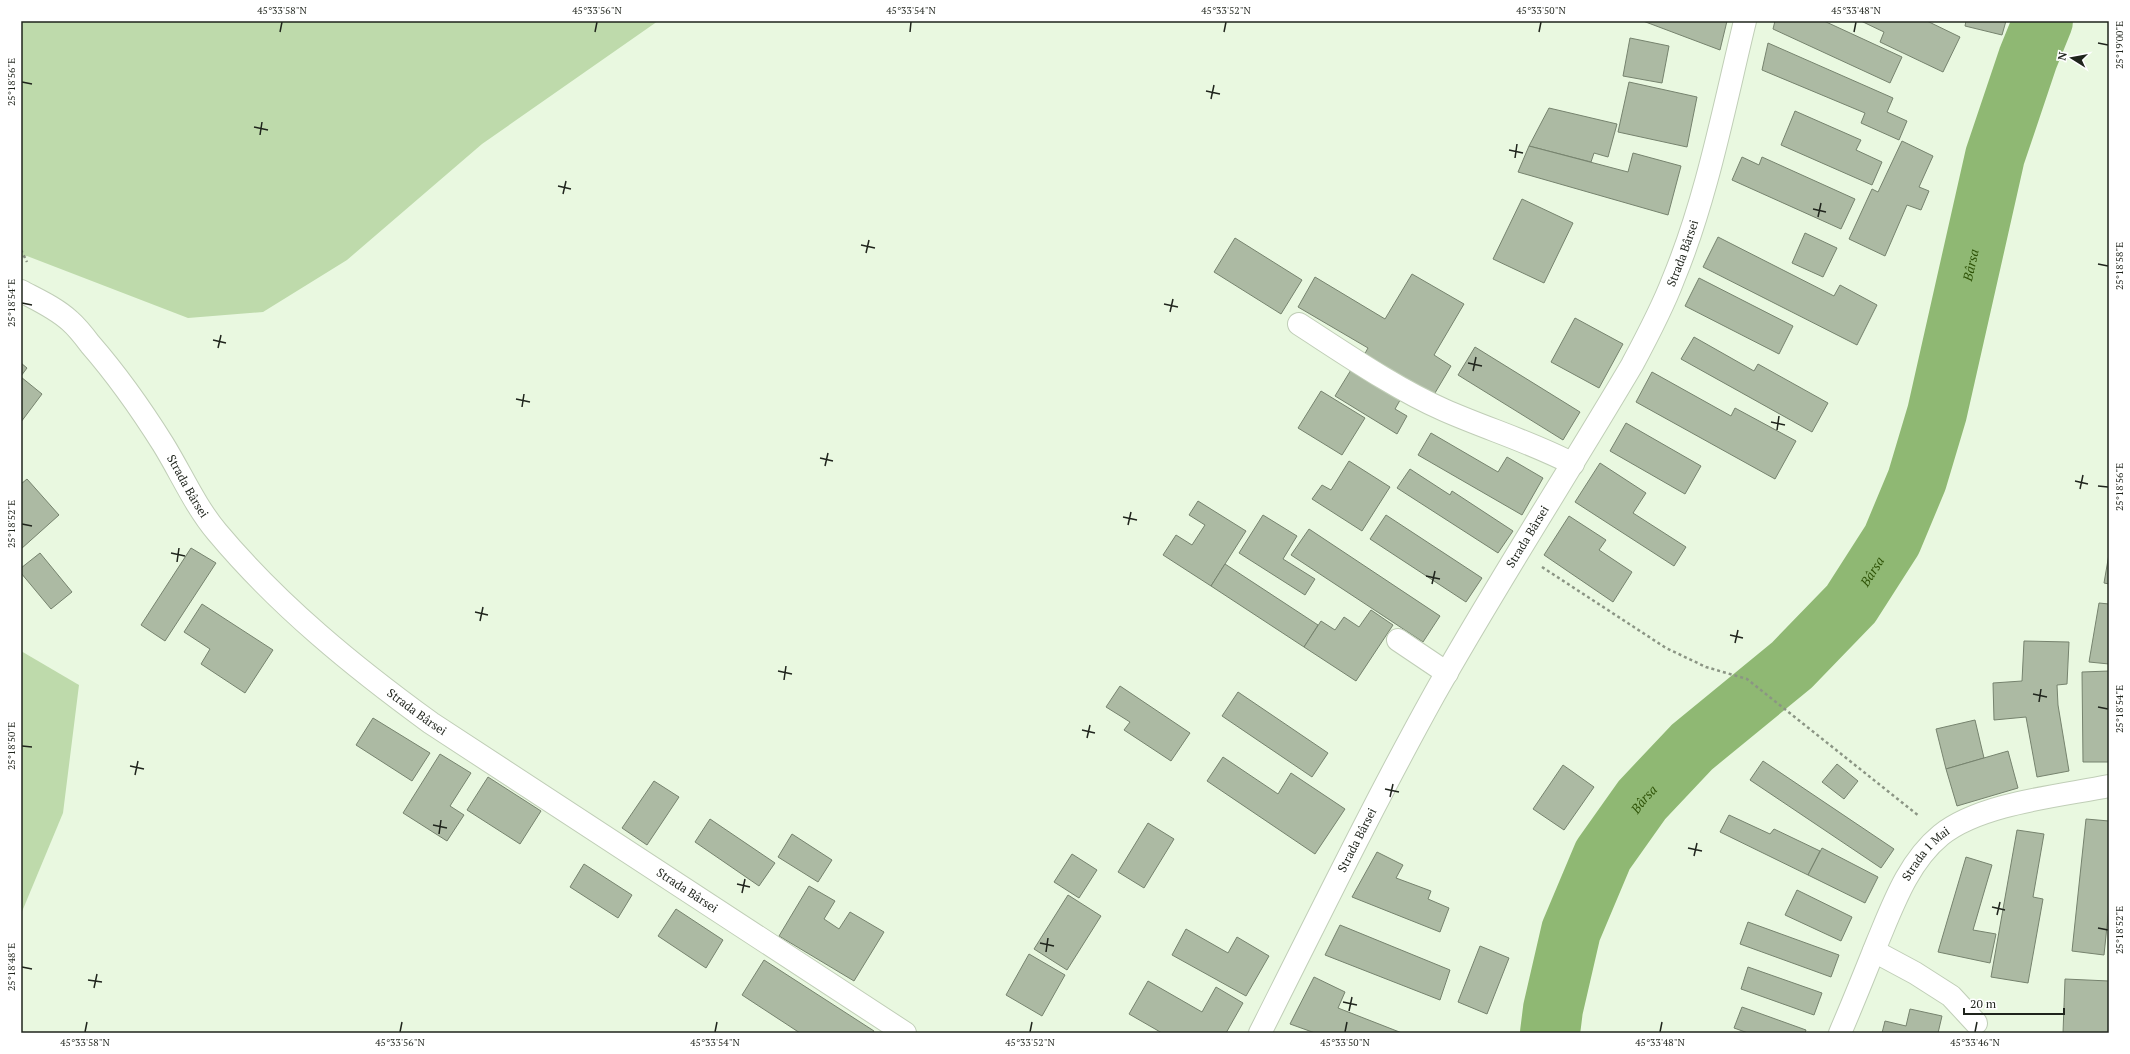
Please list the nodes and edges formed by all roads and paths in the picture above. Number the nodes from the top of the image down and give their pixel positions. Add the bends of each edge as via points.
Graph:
1 (1745, 21) edge
2 (21, 292) edge
3 (1299, 324) dead end
4 (1573, 464) junction
5 (1519, 551) junction
6 (1398, 640) dead end
7 (1447, 672) junction
8 (2109, 786) edge
9 (1942, 834) junction
10 (1874, 951) junction
11 (1976, 1023) dead end
12 (905, 1033) edge
13 (1260, 1033) edge
14 (1840, 1033) edge

1 - 4 street, Strada Bârsei via 1695,217 1673,280 1632,364
2 - 12 street, Strada Bârsei via 45,303 70,321 110,366 163,444 216,531 266,586 361,672 431,724
3 - 4 street via 1444,410 1525,440
4 - 5 street, Strada Bârsei
5 - 7 street, Strada Bârsei
5 - 9 path via 1666,648 1706,667 1747,679
6 - 7 street
7 - 13 street, Strada Bârsei via 1385,786
8 - 9 street, Strada 1 Mai via 1992,811 1967,820
9 - 10 street, Strada 1 Mai via 1923,852 1908,874
10 - 11 street via 1915,972 1951,996
10 - 14 street, Strada 1 Mai

